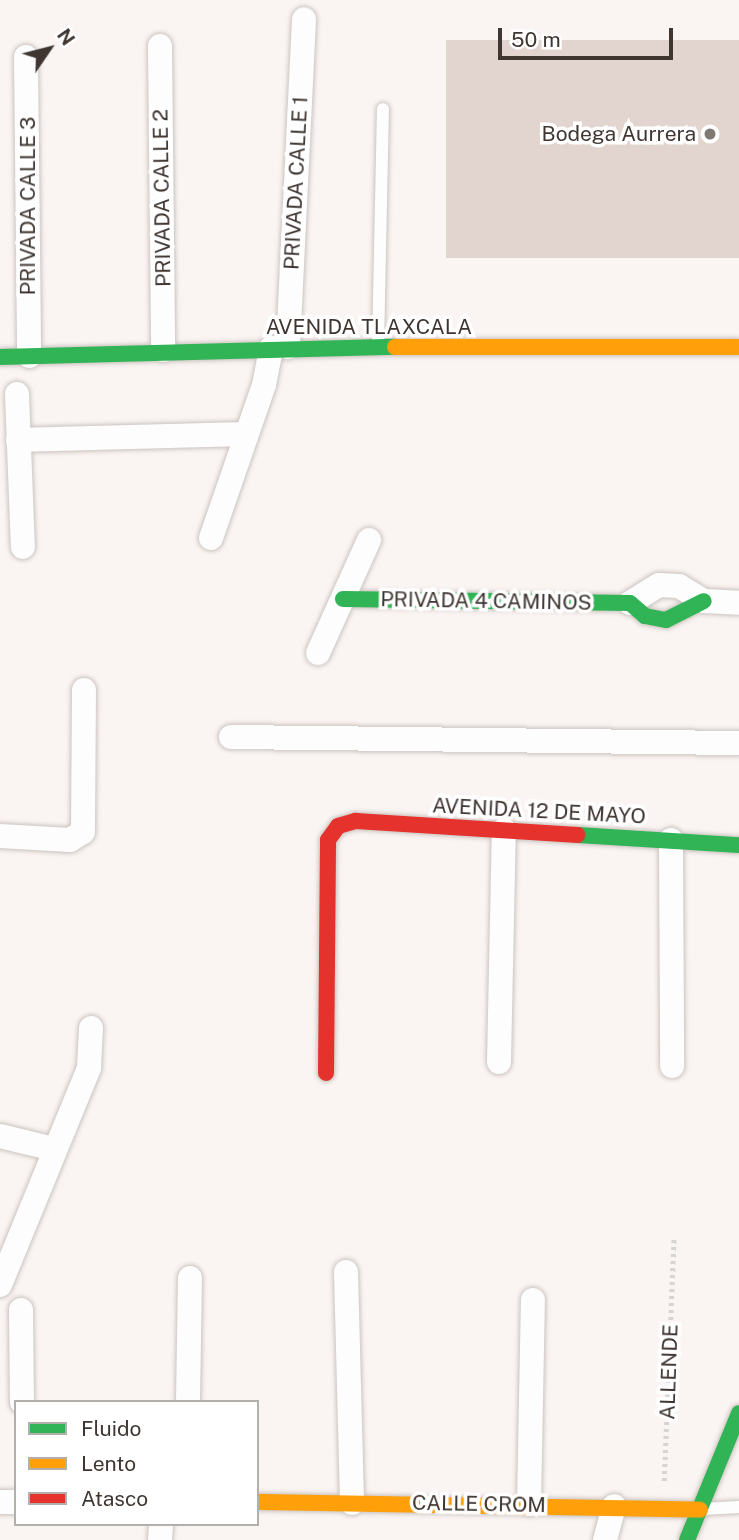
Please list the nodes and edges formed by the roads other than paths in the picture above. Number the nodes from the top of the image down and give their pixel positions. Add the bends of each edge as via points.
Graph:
1 (304, 19) dead end
2 (160, 46) dead end
3 (26, 57) dead end
4 (383, 109) dead end
5 (739, 347) edge
6 (279, 348) junction
7 (378, 348) junction
8 (163, 350) junction
9 (29, 356) junction
10 (0, 357) edge
11 (17, 394) dead end
12 (243, 434) junction
13 (18, 440) junction
14 (211, 538) dead end
15 (369, 540) dead end
16 (23, 547) dead end
17 (343, 599) junction
18 (704, 601) junction
19 (630, 603) junction
20 (739, 603) edge
21 (318, 653) dead end
22 (84, 690) dead end
23 (231, 737) dead end
24 (739, 743) edge
25 (504, 830) junction
26 (0, 836) edge
27 (671, 840) junction
28 (739, 845) edge
29 (91, 1028) dead end
30 (499, 1062) dead end
31 (672, 1066) dead end
32 (326, 1073) dead end
33 (0, 1136) edge
34 (54, 1149) junction
35 (346, 1272) dead end
36 (190, 1278) dead end
37 (0, 1285) edge
38 (533, 1300) dead end
39 (21, 1310) dead end
40 (22, 1400) edge
41 (188, 1400) edge
42 (739, 1413) edge
43 (259, 1502) edge
44 (352, 1503) junction
45 (529, 1504) junction
46 (614, 1506) junction
47 (739, 1507) edge
48 (700, 1510) junction
49 (605, 1540) edge
50 (687, 1540) edge

1 - 6 street, PRIVADA CALLE 1
2 - 8 street, PRIVADA CALLE 2
3 - 9 street, PRIVADA CALLE 3
4 - 7 lane
5 - 7 street, AVENIDA TLAXCALA
6 - 7 street, AVENIDA TLAXCALA
6 - 8 street, AVENIDA TLAXCALA
6 - 12 street, PRIVADA CALLE 1
8 - 9 street, AVENIDA TLAXCALA
9 - 10 street, AVENIDA TLAXCALA
11 - 13 street
12 - 13 street
12 - 14 street, PRIVADA CALLE 1
13 - 16 street
15 - 17 street
17 - 19 street, PRIVADA 4 CAMINOS
17 - 21 street
18 - 19 street, PRIVADA 4 CAMINOS via 679,586 659,585
18 - 19 street, PRIVADA 4 CAMINOS via 666,620 645,616
18 - 20 street, PRIVADA 4 CAMINOS
22 - 26 street via 83,832 70,840
23 - 24 street
25 - 27 street, AVENIDA 12 DE MAYO
25 - 30 street
25 - 32 street, AVENIDA 12 DE MAYO via 356,821 338,826 328,840
27 - 28 street, AVENIDA 12 DE MAYO
27 - 31 street
29 - 34 street via 89,1068
33 - 34 street
34 - 37 street
35 - 44 street
36 - 41 street
38 - 45 street
39 - 40 street
42 - 48 street
43 - 44 street, CALLE CROM
44 - 45 street, CALLE CROM
45 - 46 street, CALLE CROM
46 - 48 street, CALLE CROM
46 - 49 street
47 - 48 lane
48 - 50 street

